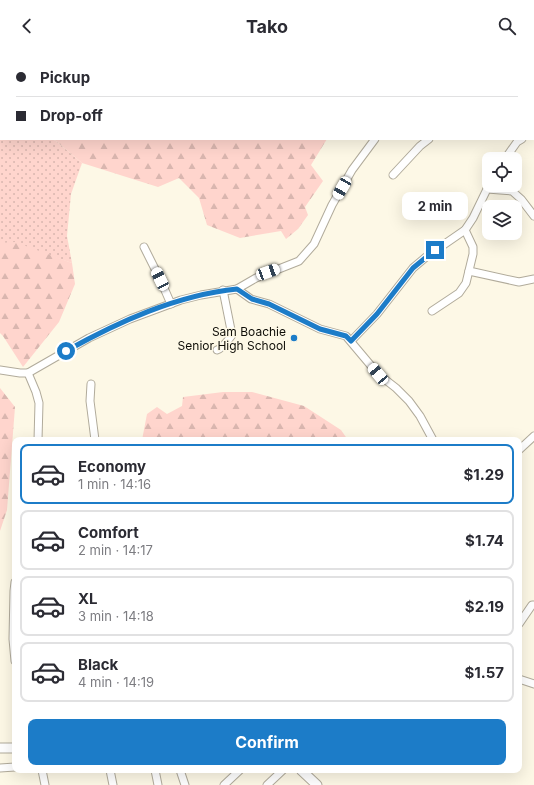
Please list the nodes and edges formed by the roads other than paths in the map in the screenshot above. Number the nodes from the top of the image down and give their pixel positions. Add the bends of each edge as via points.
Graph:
1 (374, 140) edge
2 (428, 140) edge
3 (520, 140) edge
4 (510, 152) edge
5 (394, 175) dead end
6 (486, 192) edge
7 (513, 192) edge
8 (534, 216) edge
9 (465, 230) junction
10 (144, 247) dead end
11 (469, 271) junction
12 (534, 279) edge
13 (237, 289) junction
14 (223, 290) junction
15 (171, 304) junction
16 (432, 311) dead end
17 (351, 341) junction
18 (217, 350) dead end
19 (0, 370) edge
20 (28, 373) junction
21 (91, 384) dead end
22 (534, 436) edge
23 (38, 437) edge
24 (95, 437) edge
25 (431, 437) edge
26 (522, 447) edge
27 (534, 605) edge
28 (522, 619) edge
29 (522, 681) edge
30 (534, 684) edge
31 (0, 748) edge
32 (12, 748) edge
33 (12, 767) edge
34 (0, 768) edge
35 (43, 773) edge
36 (111, 773) edge
37 (156, 773) edge
38 (181, 773) edge
39 (237, 773) edge
40 (280, 773) edge
41 (304, 773) edge
42 (45, 785) edge
43 (113, 785) edge
44 (158, 785) edge
45 (185, 785) edge
46 (224, 785) edge
47 (267, 785) edge
48 (317, 785) edge

1 - 13 street via 352,170 314,244 299,261 268,272
2 - 5 street via 414,151
3 - 4 street
6 - 9 street
7 - 8 street
9 - 11 street via 473,254
9 - 17 street via 413,268 377,314
10 - 15 street
11 - 12 street via 519,282
11 - 16 street via 466,283 458,293
13 - 14 street
13 - 17 street via 252,299 269,304 320,329 346,336
14 - 15 street
14 - 18 street via 232,335
15 - 20 street via 89,338
17 - 25 street via 378,374 409,401
19 - 20 street
20 - 23 street via 39,403
21 - 24 street via 90,401
22 - 26 street
27 - 28 street
29 - 30 street
31 - 32 main road
33 - 34 street
35 - 42 street
36 - 43 street
37 - 44 street
38 - 45 street
39 - 46 street
40 - 47 street
41 - 48 main road

